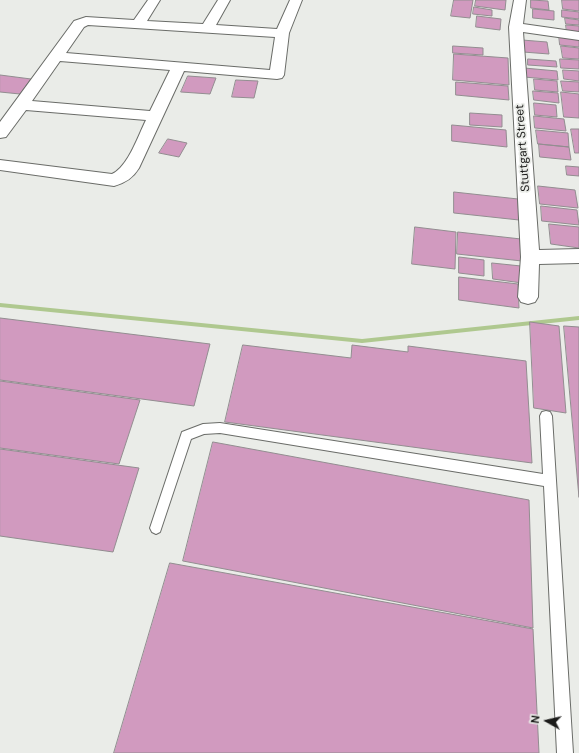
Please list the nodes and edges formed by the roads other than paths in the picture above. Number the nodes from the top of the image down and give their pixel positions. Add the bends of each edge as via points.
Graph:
1 (154, 0) edge
2 (224, 0) edge
3 (296, 0) edge
4 (520, 0) edge
5 (138, 24) junction
6 (516, 27) junction
7 (207, 29) junction
8 (282, 32) junction
9 (579, 36) edge
10 (56, 56) junction
11 (180, 67) junction
12 (22, 105) junction
13 (156, 116) junction
14 (0, 133) edge
15 (0, 165) edge
16 (579, 256) edge
17 (530, 257) junction
18 (528, 297) dead end
19 (546, 416) dead end
20 (549, 481) junction
21 (156, 528) dead end
22 (565, 753) edge

1 - 5 street
2 - 7 street
3 - 8 street
4 - 6 street, Stuttgart Street
5 - 7 street
5 - 10 street via 86,21 79,24
6 - 9 street
6 - 17 street, Stuttgart Street
7 - 8 street
8 - 11 street via 277,75
10 - 11 street
10 - 12 street
11 - 13 street
12 - 13 street
12 - 14 street
13 - 15 street via 131,168 114,180
16 - 17 street
17 - 18 street, Stuttgart Street
19 - 20 lane
20 - 21 lane via 220,428 203,429 186,436
20 - 22 lane

